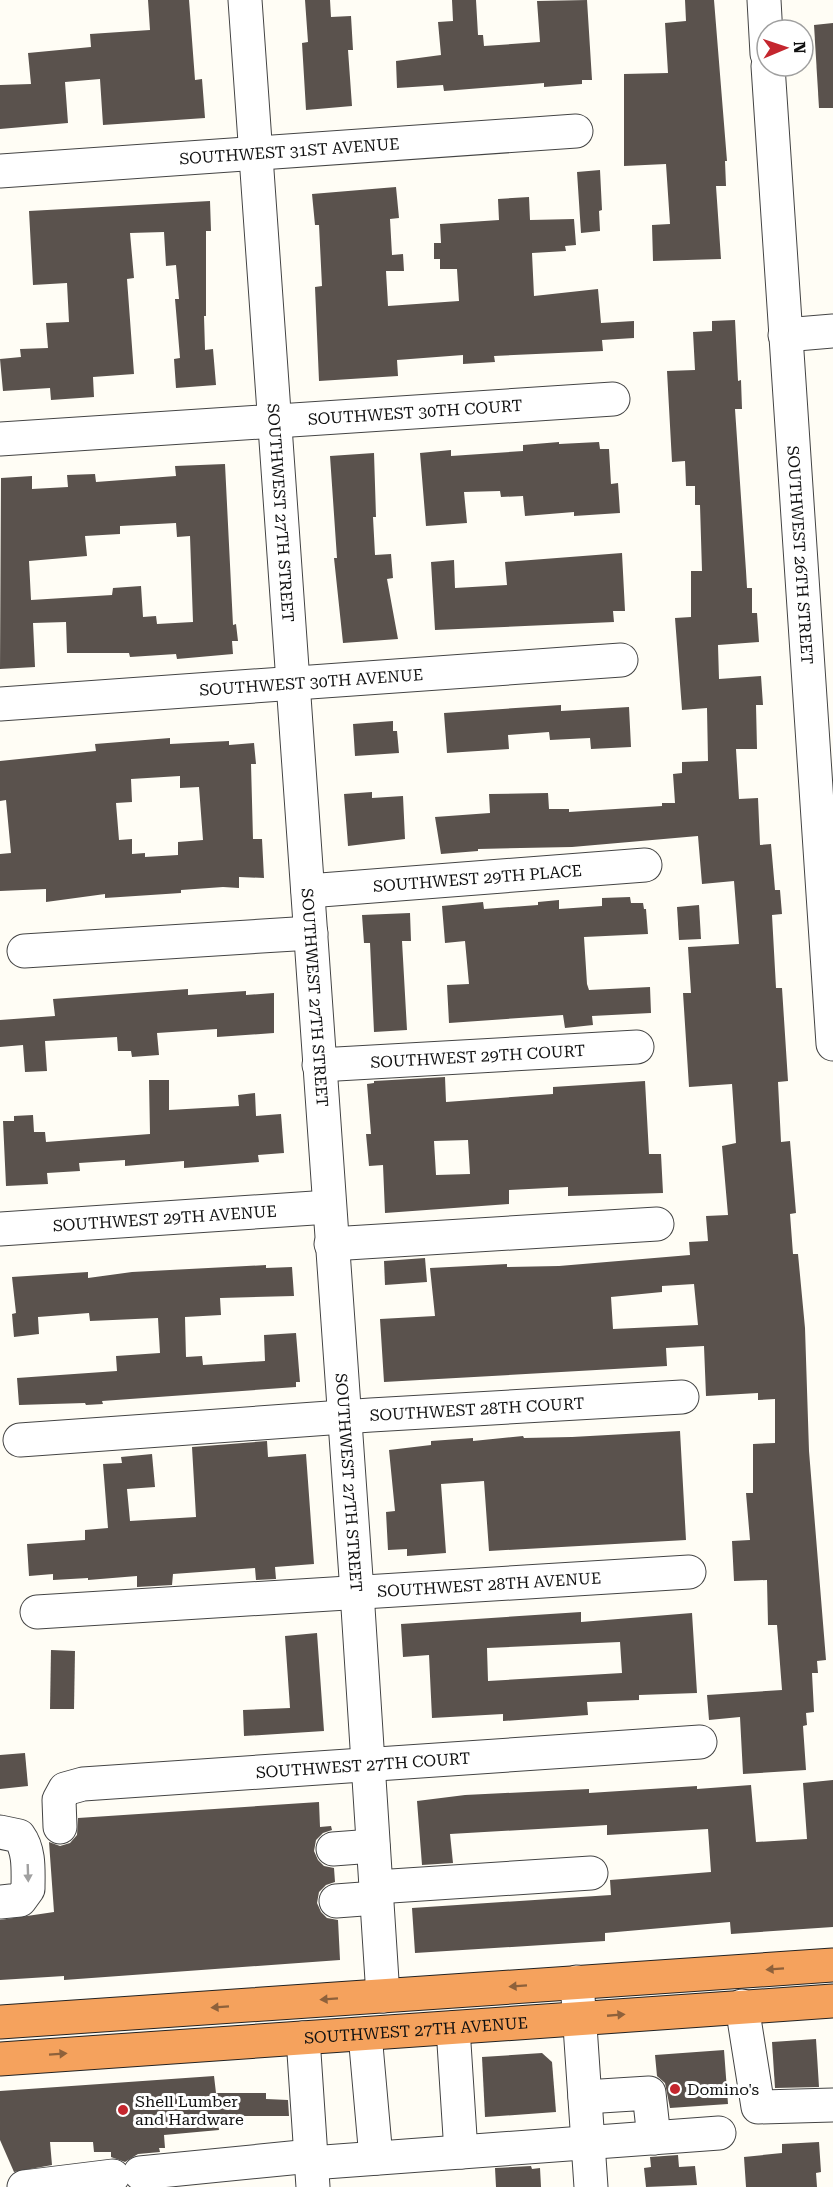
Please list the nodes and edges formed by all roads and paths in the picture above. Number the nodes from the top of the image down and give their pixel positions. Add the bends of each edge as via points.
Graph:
1 (245, 0) edge
2 (764, 0) edge
3 (765, 18) edge
4 (769, 78) edge
5 (576, 131) dead end
6 (256, 153) junction
7 (0, 171) edge
8 (833, 331) edge
9 (785, 335) junction
10 (613, 399) dead end
11 (274, 420) junction
12 (0, 440) edge
13 (621, 660) dead end
14 (293, 683) junction
15 (0, 704) edge
16 (645, 865) dead end
17 (308, 891) junction
18 (310, 933) junction
19 (24, 951) dead end
20 (833, 1044) edge
21 (637, 1047) dead end
22 (319, 1065) junction
23 (329, 1208) junction
24 (657, 1224) dead end
25 (0, 1229) edge
26 (331, 1244) junction
27 (682, 1397) dead end
28 (344, 1417) junction
29 (20, 1440) dead end
30 (689, 1572) dead end
31 (357, 1592) junction
32 (37, 1612) dead end
33 (700, 1742) dead end
34 (368, 1765) junction
35 (60, 1827) dead end
36 (4, 1832) edge
37 (373, 1846) junction
38 (333, 1849) dead end
39 (591, 1873) dead end
40 (376, 1892) junction
41 (336, 1901) dead end
42 (0, 1902) edge
43 (833, 1965) edge
44 (577, 1982) junction
45 (383, 1996) junction
46 (833, 2001) edge
47 (742, 2006) junction
48 (580, 2018) junction
49 (0, 2022) edge
50 (453, 2028) junction
51 (352, 2035) junction
52 (303, 2038) junction
53 (0, 2059) edge
54 (585, 2097) junction
55 (833, 2105) edge
56 (719, 2133) dead end
57 (654, 2138) junction
58 (588, 2142) junction
59 (461, 2152) junction
60 (376, 2158) junction
61 (312, 2169) edge
62 (151, 2177) edge
63 (24, 2187) edge
64 (591, 2187) edge

1 - 6 street, SOUTHWEST 27TH STREET
2 - 3 street
4 - 9 street, SOUTHWEST 26TH STREET
5 - 6 street, SOUTHWEST 31ST AVENUE
6 - 7 street, SOUTHWEST 31ST AVENUE
6 - 11 street, SOUTHWEST 27TH STREET
8 - 9 street
9 - 20 street, SOUTHWEST 26TH STREET
10 - 11 street, SOUTHWEST 30TH COURT
11 - 12 street, SOUTHWEST 30TH COURT
11 - 14 street, SOUTHWEST 27TH STREET
13 - 14 street, SOUTHWEST 30TH AVENUE
14 - 15 street, SOUTHWEST 30TH AVENUE
14 - 17 street, SOUTHWEST 27TH STREET
16 - 17 street, SOUTHWEST 29TH PLACE
17 - 18 street, SOUTHWEST 27TH STREET
18 - 19 street
18 - 22 street, SOUTHWEST 27TH STREET
21 - 22 street, SOUTHWEST 29TH COURT
22 - 23 street, SOUTHWEST 27TH STREET
23 - 25 street, SOUTHWEST 29TH AVENUE
23 - 26 street, SOUTHWEST 27TH STREET
24 - 26 street
26 - 28 street, SOUTHWEST 27TH STREET
27 - 28 street, SOUTHWEST 28TH COURT
28 - 29 street, SOUTHWEST 28TH COURT
28 - 31 street, SOUTHWEST 27TH STREET
30 - 31 street, SOUTHWEST 28TH AVENUE
31 - 32 street, SOUTHWEST 28TH AVENUE
31 - 34 street, SOUTHWEST 27TH STREET
33 - 34 street, SOUTHWEST 27TH COURT
34 - 35 street, SOUTHWEST 27TH COURT via 73,1786 65,1789 59,1800
34 - 37 street, SOUTHWEST 27TH STREET
36 -> 42 street via 19,1836 24,1842 28,1889 20,1900
37 - 38 street
37 - 40 street, SOUTHWEST 27TH STREET
39 - 40 street
40 - 41 street
40 - 45 street, SOUTHWEST 27TH STREET
43 -> 44 highway
44 -> 45 highway
44 - 48 street
45 -> 49 highway
45 - 50 highway via 406,2015
45 - 51 highway via 370,2018
46 - 47 highway, SOUTHWEST 27TH AVENUE
48 -> 47 highway, SOUTHWEST 27TH AVENUE
47 - 55 street via 758,2107
48 - 50 highway, SOUTHWEST 27TH AVENUE
48 - 54 street
50 - 51 highway, SOUTHWEST 27TH AVENUE
50 - 59 street
51 - 52 highway, SOUTHWEST 27TH AVENUE
51 - 60 street
53 -> 52 highway, SOUTHWEST 27TH AVENUE
52 - 61 street
54 - 57 street via 650,2093
54 - 58 street
56 - 57 street
57 - 58 street
58 - 59 street
58 - 64 street
59 - 60 street
60 - 61 street
61 - 62 street
62 - 63 street

